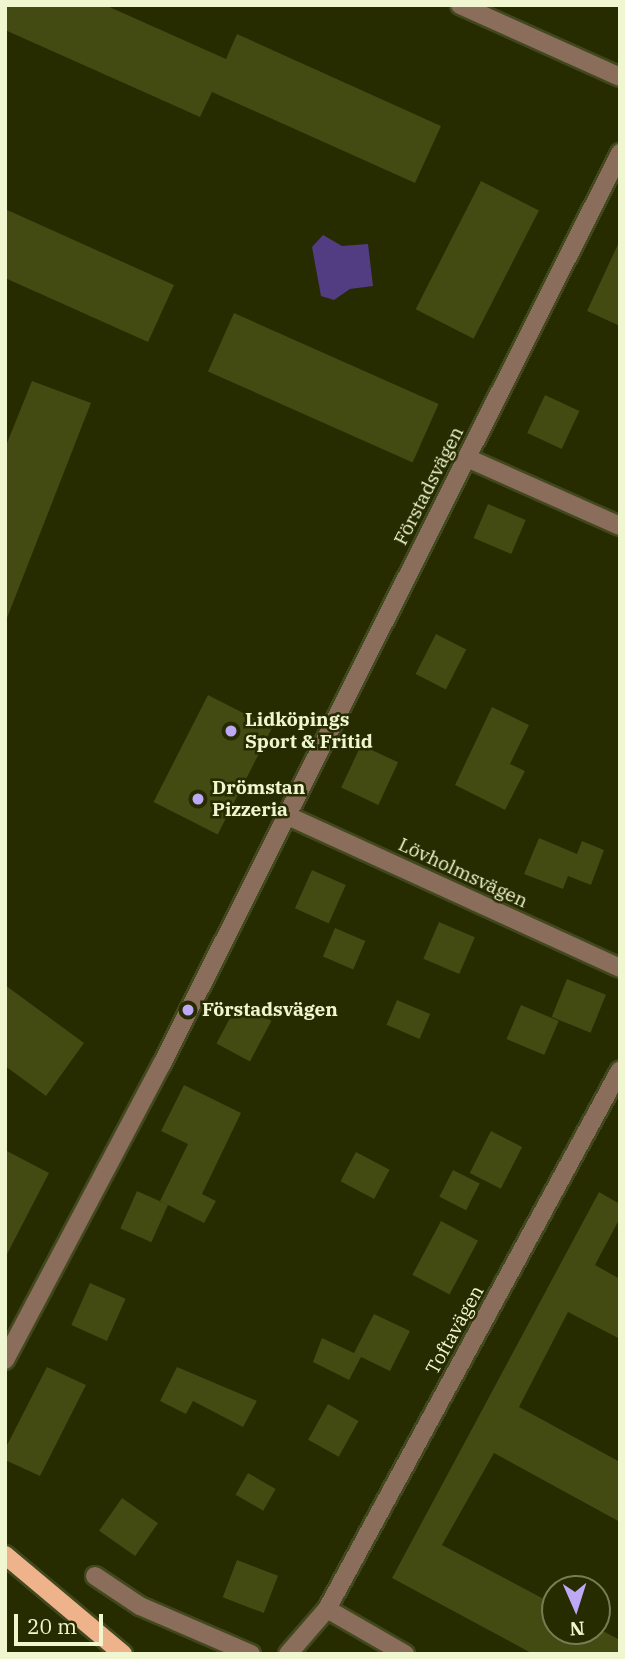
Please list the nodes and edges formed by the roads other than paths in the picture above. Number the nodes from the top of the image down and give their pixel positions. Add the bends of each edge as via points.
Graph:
1 (460, 5) edge
2 (620, 77) edge
3 (620, 153) edge
4 (467, 458) junction
5 (620, 526) edge
6 (288, 816) junction
7 (620, 968) edge
8 (620, 1070) edge
9 (5, 1360) edge
10 (5, 1555) edge
11 (95, 1576) dead end
12 (327, 1609) junction
13 (123, 1654) edge
14 (251, 1654) edge
15 (288, 1654) edge
16 (405, 1654) edge

1 - 2 street
3 - 4 street, Förstadsvägen
4 - 5 street
4 - 6 street, Förstadsvägen
6 - 7 street, Lövholmsvägen
6 - 9 street, Förstadsvägen
8 - 12 street, Toftavägen
10 - 13 main road
11 - 14 street via 140,1606
12 - 15 street, Toftavägen
12 - 16 street

